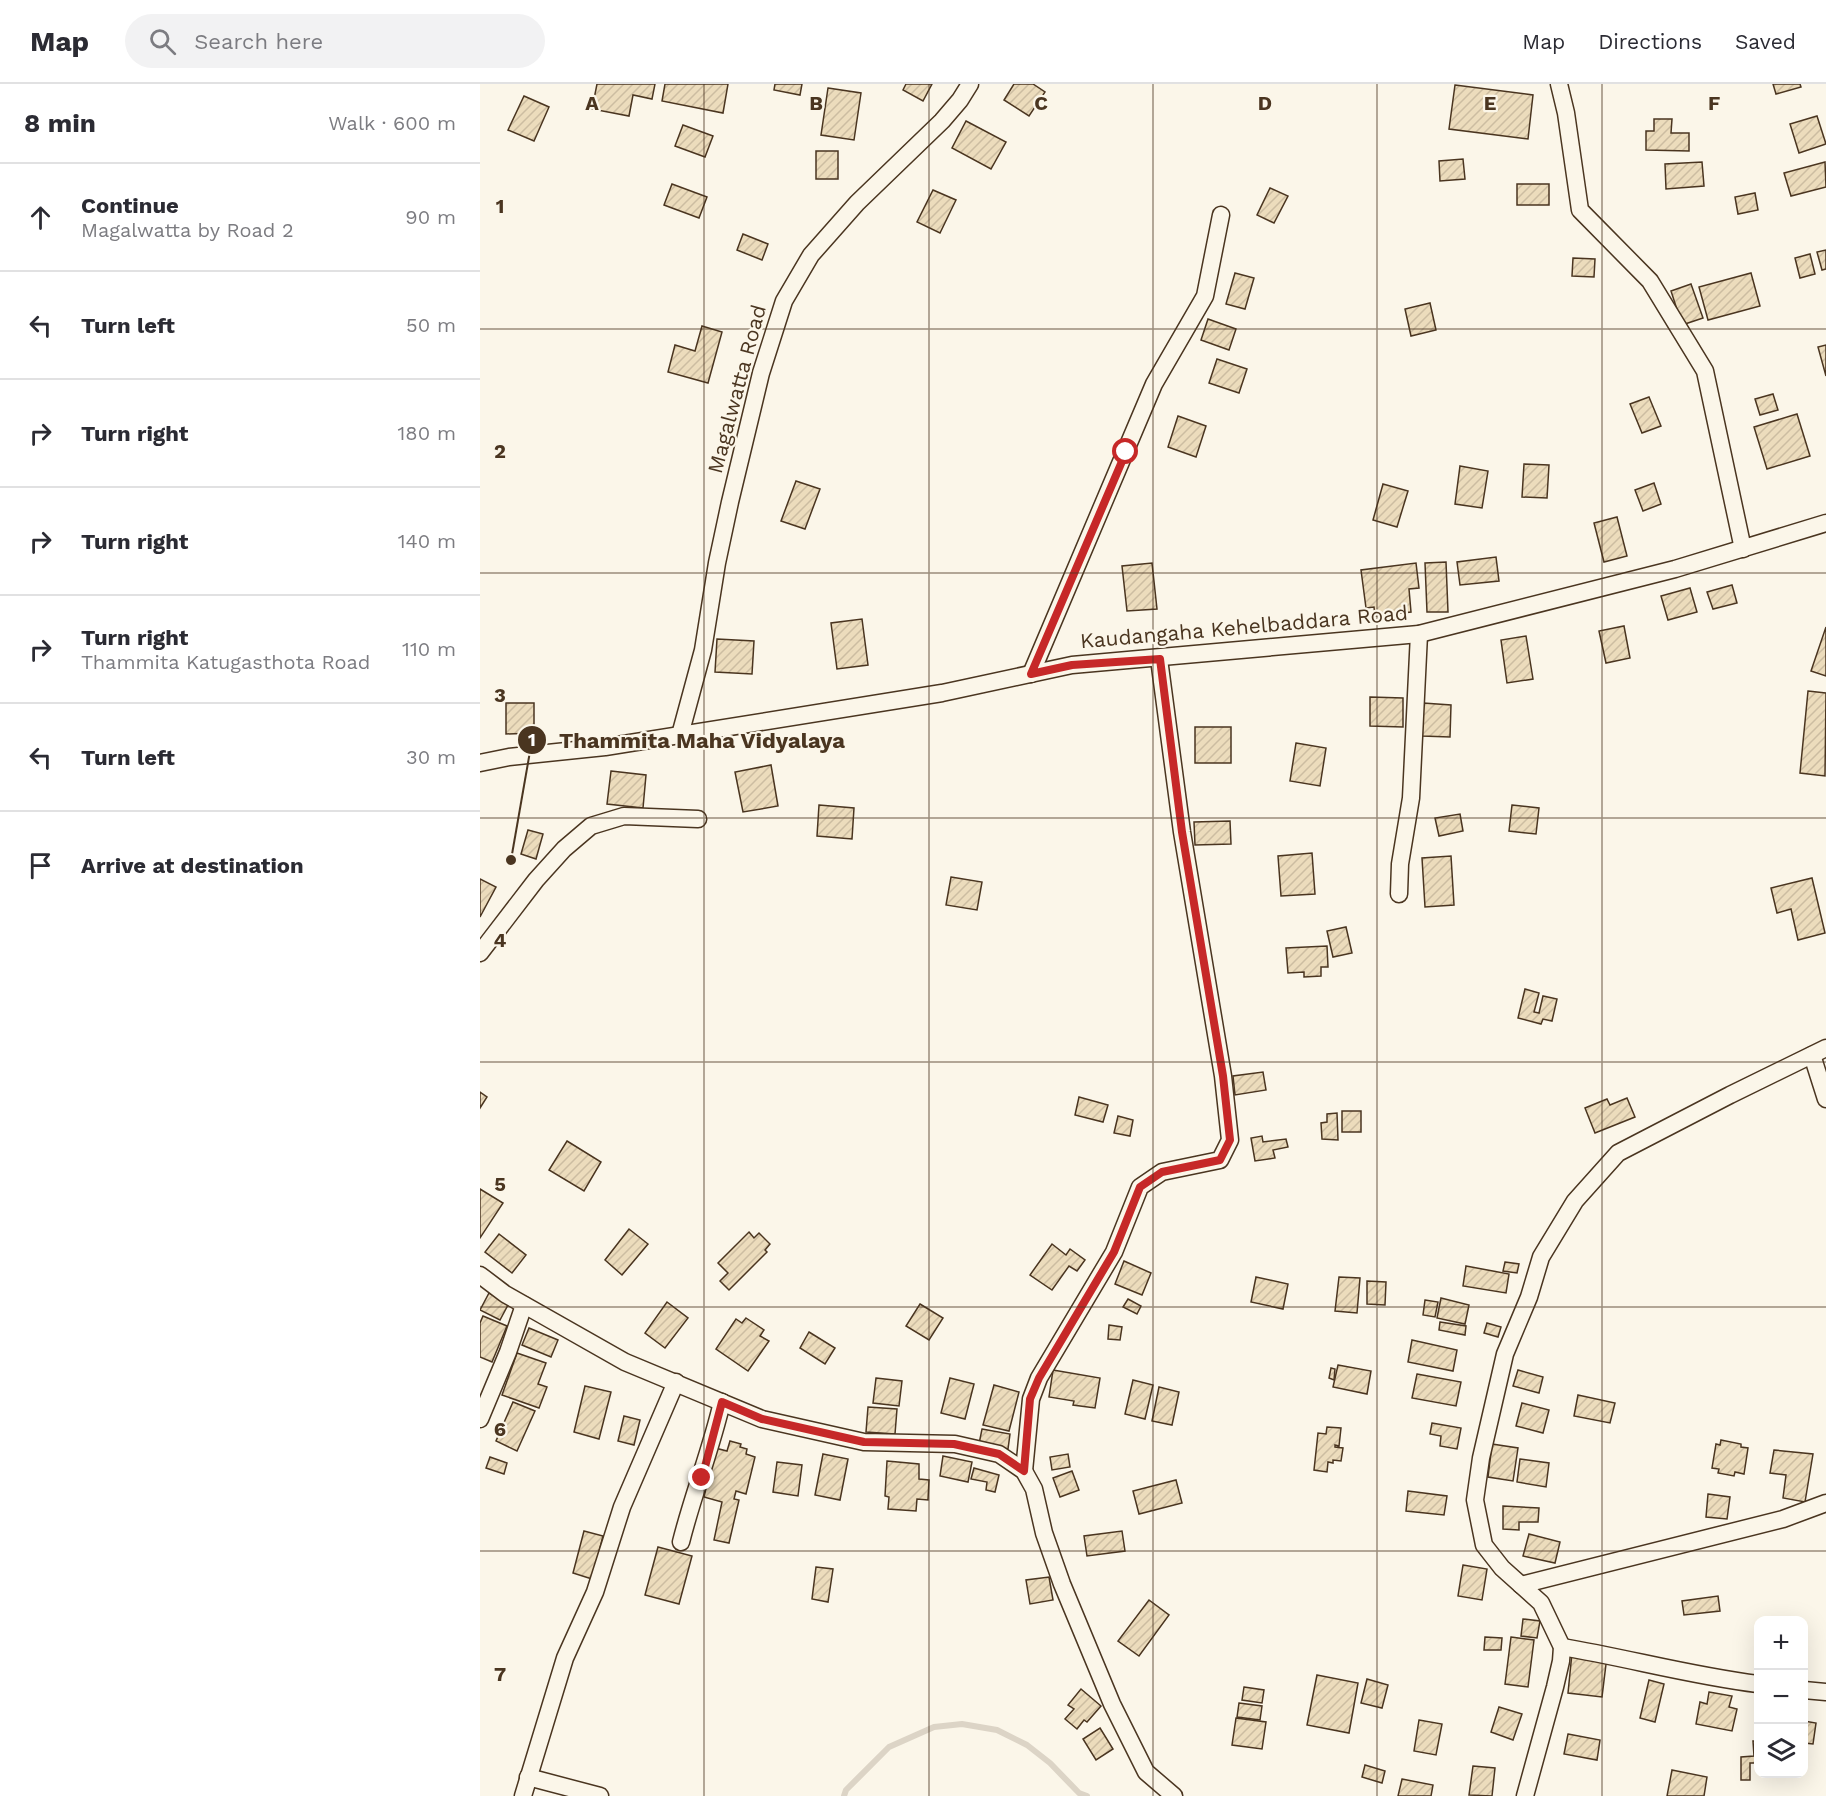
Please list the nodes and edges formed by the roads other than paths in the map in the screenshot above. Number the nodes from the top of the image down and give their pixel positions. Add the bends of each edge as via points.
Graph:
1 (970, 84) edge
2 (1559, 84) edge
3 (1221, 215) dead end
4 (1826, 523) edge
5 (1743, 549) junction
6 (1419, 634) junction
7 (1160, 659) junction
8 (1031, 674) junction
9 (680, 735) junction
10 (480, 763) edge
11 (698, 819) dead end
12 (1400, 894) dead end
13 (480, 953) edge
14 (1819, 1052) edge
15 (1826, 1099) edge
16 (480, 1275) edge
17 (524, 1305) junction
18 (676, 1382) junction
19 (722, 1402) junction
20 (480, 1419) edge
21 (1024, 1471) junction
22 (1826, 1503) edge
23 (681, 1542) dead end
24 (1521, 1585) junction
25 (1562, 1647) junction
26 (1754, 1683) edge
27 (1808, 1690) edge
28 (1826, 1692) edge
29 (528, 1776) junction
30 (523, 1796) edge
31 (600, 1796) edge
32 (1174, 1796) edge
33 (1525, 1796) edge

1 - 9 street, Magalwatta Road via 942,121 811,255 784,302 761,373 730,502 703,650
2 - 5 street via 1580,210 1650,281 1704,371
3 - 8 street via 1205,296 1154,384
4 - 5 street, Kaudangaha Kehelbaddara Road
5 - 6 street, Kaudangaha Kehelbaddara Road
6 - 7 street, Kaudangaha Kehelbaddara Road
6 - 12 street via 1411,798
7 - 8 street, Kaudangaha Kehelbaddara Road via 1072,665
7 - 21 street via 1182,832 1230,1140 1220,1160 1162,1172 1140,1187 1114,1252 1030,1399
8 - 9 street, Kaudangaha Kehelbaddara Road via 942,693
9 - 10 street, Kaudangaha Kehelbaddara Road
11 - 13 street via 624,816 591,826 536,880
14 - 15 street
14 - 24 street via 1618,1153 1575,1201 1541,1257 1529,1298 1504,1354 1475,1500 1484,1545
16 - 17 street
17 - 18 street via 625,1362
17 - 20 street
18 - 19 street
18 - 29 street via 622,1507 596,1592 565,1658
19 - 21 street via 762,1419 864,1442 954,1444 999,1454
19 - 23 street
21 - 32 street via 1034,1489 1065,1593 1112,1704 1146,1772
22 - 24 street via 1783,1519
24 - 25 street via 1541,1603
25 - 26 street
25 - 33 street
27 - 28 street
29 - 30 street
29 - 31 street

